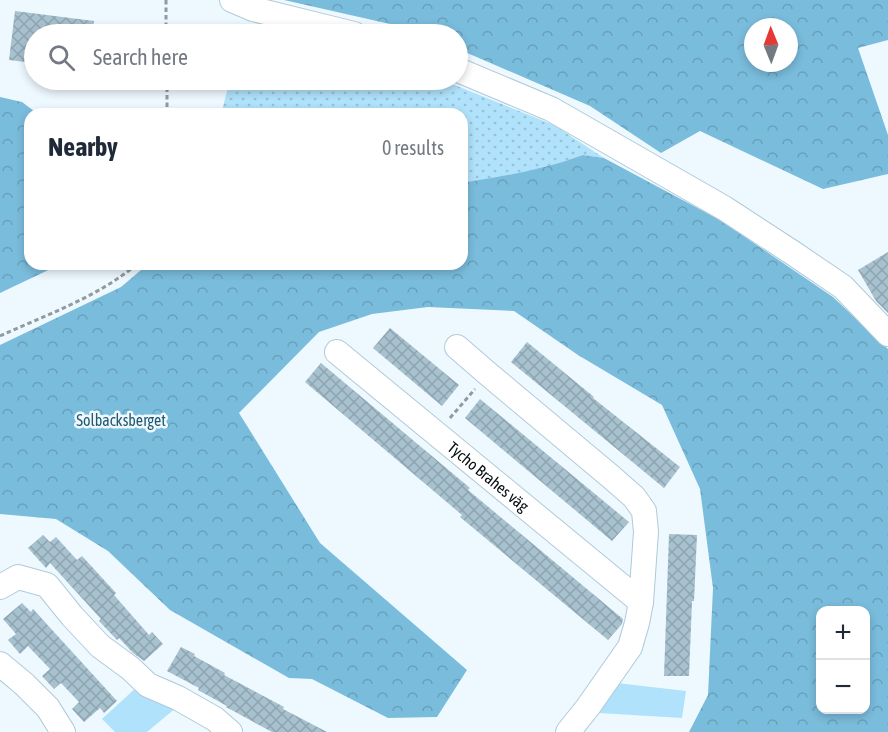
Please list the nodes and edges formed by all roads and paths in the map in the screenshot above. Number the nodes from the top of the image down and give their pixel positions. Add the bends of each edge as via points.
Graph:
1 (166, 0) edge
2 (232, 0) edge
3 (166, 24) edge
4 (314, 24) edge
5 (468, 74) edge
6 (167, 90) edge
7 (167, 108) edge
8 (130, 270) edge
9 (888, 334) edge
10 (0, 336) edge
11 (457, 347) dead end
12 (337, 352) dead end
13 (487, 373) junction
14 (438, 434) junction
15 (0, 587) edge
16 (641, 602) junction
17 (0, 664) edge
18 (63, 732) edge
19 (230, 732) edge
20 (568, 732) edge

1 - 3 path
2 - 4 street
5 - 9 street via 551,109 724,208 843,287
6 - 7 path
8 - 10 path via 96,292
11 - 13 street
12 - 14 street, Tycho Brahes väg
13 - 14 path
13 - 16 street via 634,497 644,511
14 - 16 street, Tycho Brahes väg
15 - 19 street via 18,577 47,585 100,646 148,685 206,714
16 - 20 street via 630,647
17 - 18 street via 48,708

